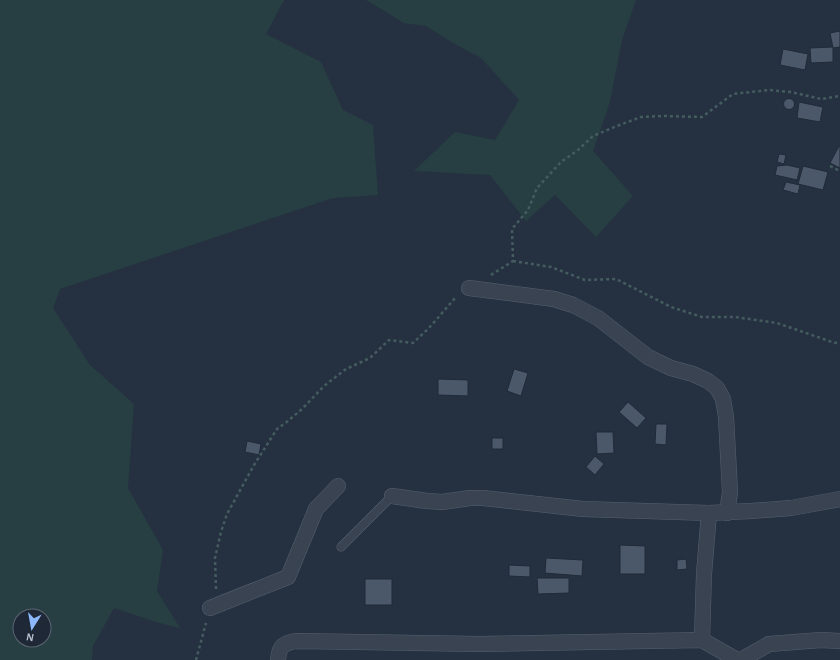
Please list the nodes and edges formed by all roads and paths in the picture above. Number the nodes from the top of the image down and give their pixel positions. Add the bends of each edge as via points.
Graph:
1 (840, 96) edge
2 (830, 166) dead end
3 (840, 171) edge
4 (513, 261) junction
5 (469, 288) junction
6 (840, 342) edge
7 (338, 486) dead end
8 (392, 496) joint
9 (840, 499) edge
10 (709, 513) junction
11 (728, 513) junction
12 (341, 548) dead end
13 (215, 558) dead end
14 (210, 608) dead end
15 (702, 640) junction
16 (840, 641) edge
17 (278, 660) edge
18 (737, 660) edge
19 (741, 660) edge

1 - 4 path via 821,99 769,90 733,94 702,117 641,117 593,136 561,162 537,188 528,210 512,229
2 - 3 path
4 - 5 path
4 - 6 path via 551,267 585,280 616,279 671,307 702,317 735,317 777,323 835,343
5 - 11 street via 554,299 573,305 598,318 648,357 671,368 693,374 717,388 723,399 726,417 730,492
5 - 13 path via 454,299 413,343 389,340 370,358 346,369 324,386 302,409 277,429 227,514
7 - 14 street via 316,509 288,577
8 - 10 street via 442,502 483,498 583,509
8 - 12 lane
9 - 11 street via 791,508
10 - 11 street
10 - 15 street
15 - 17 street via 479,644 298,641 286,643 281,648
15 - 18 street
16 - 19 street via 769,644

